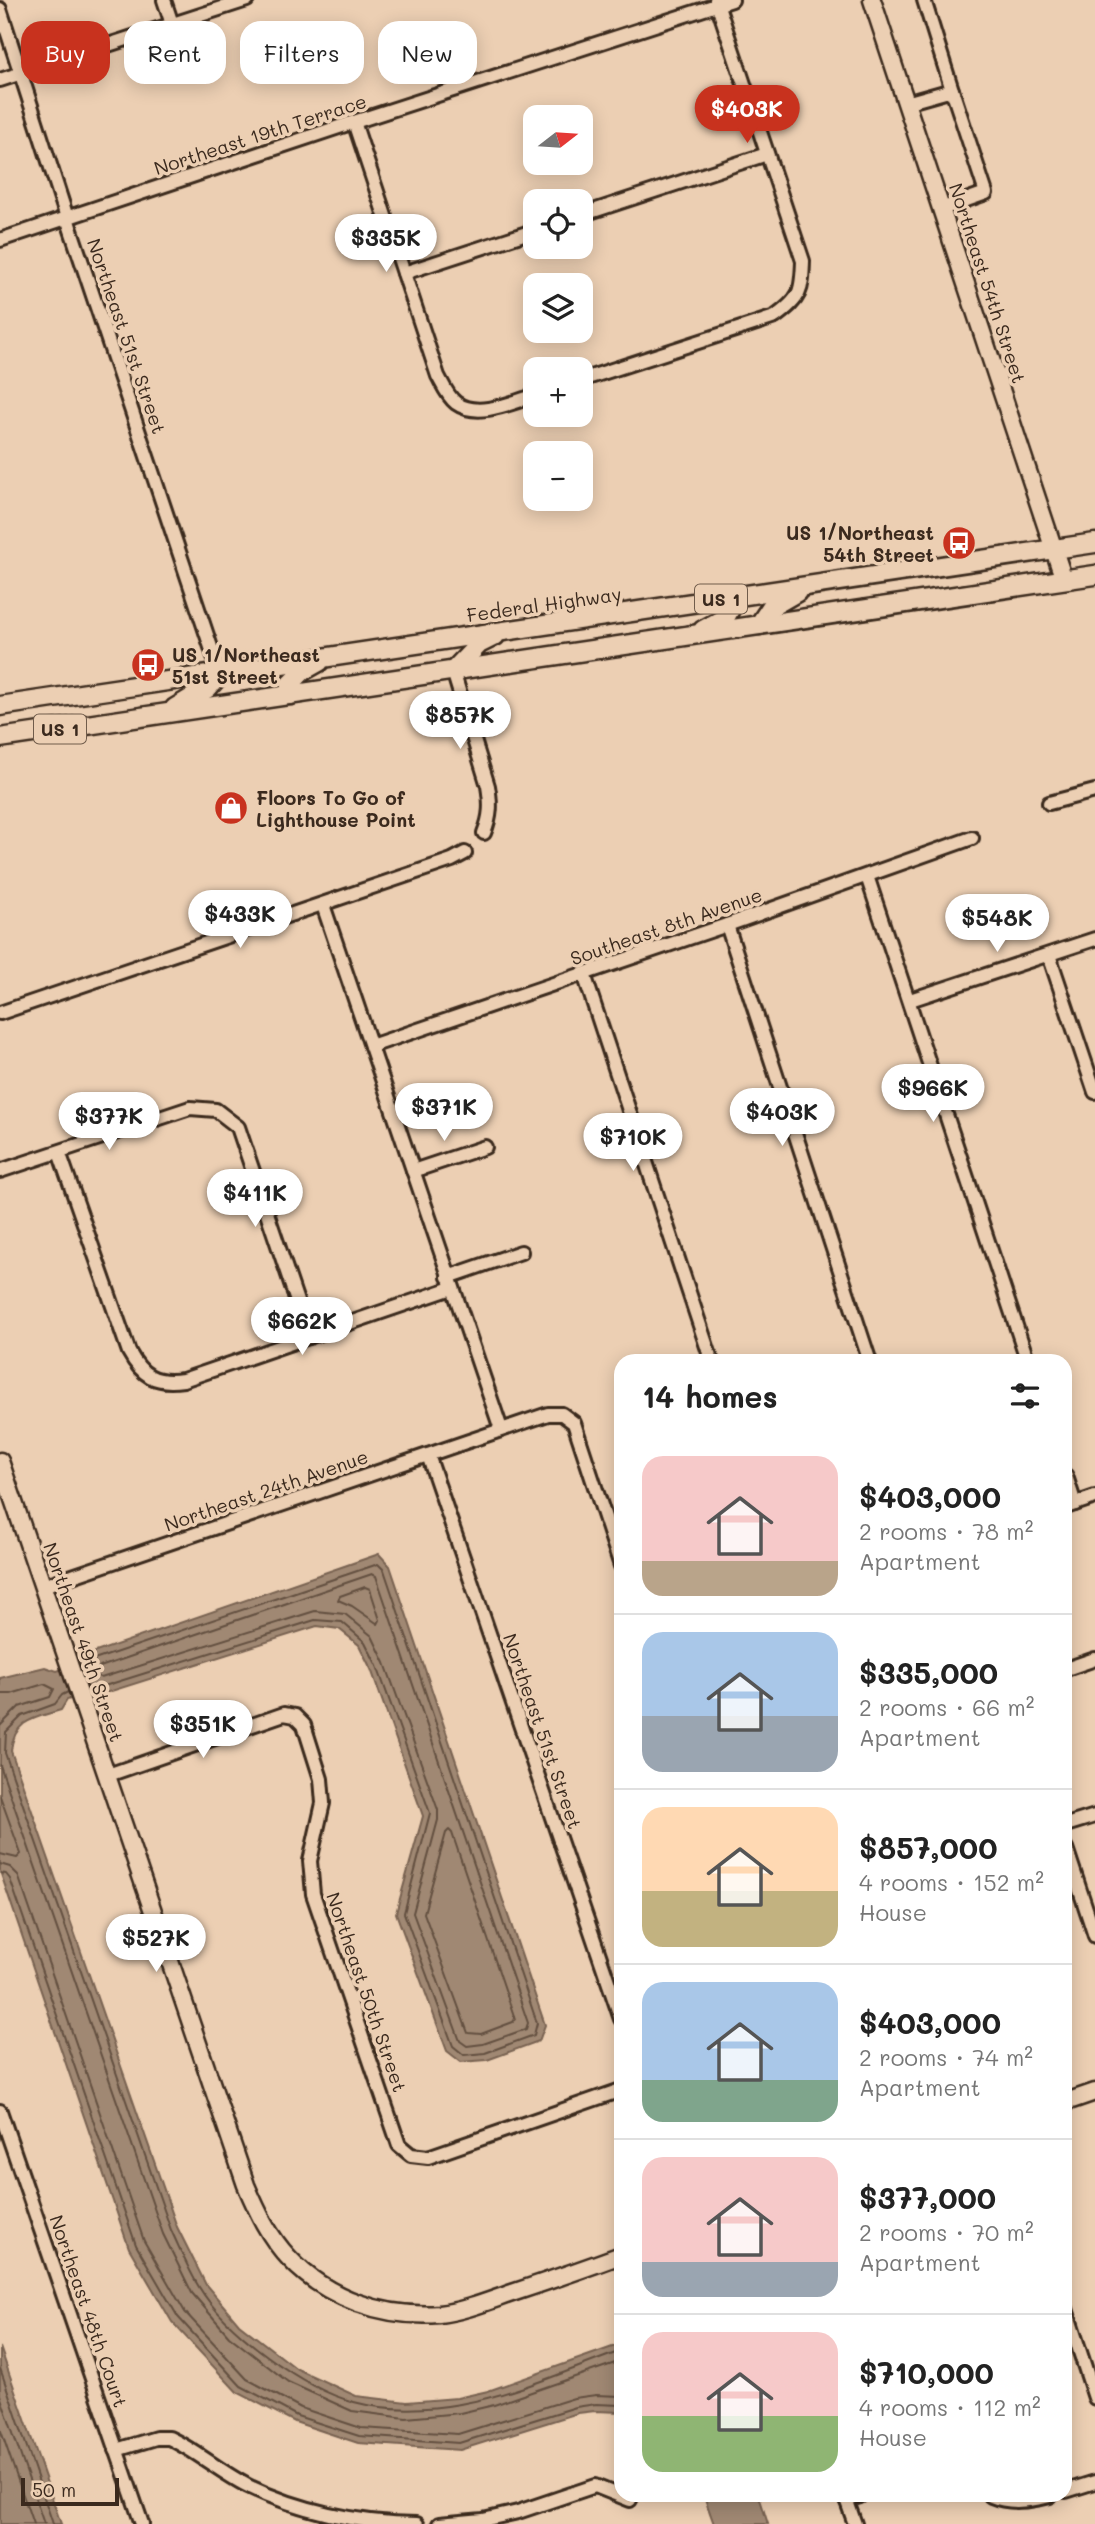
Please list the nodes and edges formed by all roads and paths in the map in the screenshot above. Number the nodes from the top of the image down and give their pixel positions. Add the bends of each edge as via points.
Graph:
1 (164, 0) edge
2 (247, 0) edge
3 (732, 0) edge
4 (872, 0) edge
5 (924, 0) edge
6 (717, 3) edge
7 (0, 9) edge
8 (171, 21) edge
9 (181, 21) edge
10 (124, 40) edge
11 (20, 74) junction
12 (0, 80) edge
13 (952, 90) junction
14 (906, 103) junction
15 (354, 122) junction
16 (767, 154) junction
17 (942, 209) junction
18 (593, 211) edge
19 (67, 218) junction
20 (523, 234) edge
21 (0, 240) edge
22 (404, 273) junction
23 (593, 376) edge
24 (523, 399) edge
25 (1095, 543) edge
26 (1054, 549) junction
27 (1095, 575) edge
28 (1064, 580) junction
29 (806, 586) junction
30 (737, 597) junction
31 (759, 625) junction
32 (504, 631) junction
33 (694, 635) junction
34 (325, 658) junction
35 (453, 671) junction
36 (220, 674) junction
37 (290, 695) junction
38 (0, 706) edge
39 (162, 714) junction
40 (0, 738) edge
41 (1095, 791) edge
42 (1049, 803) dead end
43 (484, 833) dead end
44 (972, 838) dead end
45 (465, 853) dead end
46 (867, 876) junction
47 (323, 905) junction
48 (727, 925) junction
49 (1095, 939) edge
50 (1049, 955) junction
51 (584, 974) junction
52 (910, 1000) junction
53 (0, 1013) edge
54 (371, 1046) junction
55 (1095, 1092) edge
56 (485, 1147) dead end
57 (59, 1152) junction
58 (0, 1171) edge
59 (413, 1171) junction
60 (521, 1252) dead end
61 (450, 1283) junction
62 (309, 1337) junction
63 (709, 1354) edge
64 (867, 1354) edge
65 (1025, 1354) edge
66 (500, 1429) junction
67 (428, 1455) junction
68 (0, 1461) edge
69 (1095, 1497) edge
70 (1072, 1505) edge
71 (614, 1545) edge
72 (43, 1587) junction
73 (1095, 1659) edge
74 (1072, 1667) edge
75 (108, 1775) junction
76 (1095, 1816) edge
77 (1072, 1823) edge
78 (1072, 1866) edge
79 (1095, 1936) edge
80 (614, 1999) edge
81 (1095, 2092) edge
82 (614, 2093) edge
83 (1072, 2100) edge
84 (0, 2111) edge
85 (614, 2257) edge
86 (1072, 2327) edge
87 (1095, 2398) edge
88 (116, 2450) junction
89 (1095, 2482) edge
90 (1072, 2489) edge
91 (614, 2494) edge
92 (847, 2502) edge
93 (142, 2524) edge
94 (417, 2524) edge
95 (439, 2524) edge
96 (855, 2524) edge

1 - 8 street
2 - 9 street
3 - 6 street, Northeast 19th Terrace
4 - 14 street, Northeast 54th Street
5 - 13 street
6 - 15 street, Northeast 19th Terrace
6 - 16 street
7 - 11 street, Northeast 51st Street
10 - 11 street
11 - 12 street
11 - 19 street, Northeast 51st Street
13 - 14 street
13 - 17 street via 986,193
14 - 17 street, Northeast 54th Street
15 - 19 street, Northeast 19th Terrace
15 - 22 street
16 - 18 street
16 - 23 street via 803,261 802,286 792,304 775,317
17 - 26 street, Northeast 54th Street
19 - 21 street, Northeast 19th Terrace
19 - 36 street, Northeast 51st Street
20 - 22 street
22 - 24 street via 438,376 457,404 495,408
25 - 26 main road, Federal Highway / US 1
26 - 28 street, Northeast 54th Street
26 - 29 main road, Federal Highway / US 1
27 - 28 main road, US 1
28 - 31 main road, US 1
29 - 30 main road, Federal Highway / US 1
29 - 31 main road via 771,607
30 - 32 main road, Federal Highway / US 1
30 - 33 main road via 725,618
31 - 33 main road, US 1
32 - 34 main road, Federal Highway / US 1
32 - 35 main road via 479,644
33 - 35 main road, US 1
34 - 36 main road, Federal Highway / US 1
34 - 37 main road via 290,684
35 - 37 main road, US 1
35 - 43 street via 488,786 490,818
36 - 38 main road, Federal Highway / US 1
36 - 39 main road via 208,688
37 - 39 main road, US 1
39 - 40 main road, US 1
41 - 42 street
44 - 46 street, Southeast 8th Avenue
45 - 47 street
46 - 48 street, Southeast 8th Avenue
46 - 52 street
47 - 53 street
47 - 54 street
48 - 51 street, Southeast 8th Avenue
48 - 64 street
49 - 50 street
50 - 52 street
50 - 55 street
51 - 54 street, Southeast 8th Avenue
51 - 63 street
52 - 65 street
54 - 59 street
56 - 59 street
57 - 58 street
57 - 62 street via 138,1369 168,1382 183,1380
57 - 62 street via 190,1108 216,1110 238,1127
59 - 61 street
60 - 61 street
61 - 62 street
61 - 66 street
66 - 67 street, Northeast 24th Avenue
66 - 71 street, Northeast 24th Avenue via 548,1414 562,1415 574,1423
67 - 72 street, Northeast 24th Avenue
67 - 80 street, Northeast 51st Street
68 - 72 street, Northeast 49th Street
69 - 70 street
72 - 75 street, Northeast 49th Street
73 - 74 street
75 - 82 street, Northeast 50th Street via 284,1714 295,1716 304,1725 321,1779 323,1803 310,1861 313,1894 400,2145 411,2155 428,2157
75 - 85 street, Northeast 49th Street via 246,2185 269,2232 289,2258 344,2298 404,2314 440,2314
76 - 77 street
78 - 79 street
81 - 83 street
84 - 88 street, Northeast 48th Court
86 - 87 street
88 - 93 street, Northeast 48th Court
88 - 94 street via 169,2438 247,2485 299,2506 384,2523
89 - 90 street
91 - 95 street via 595,2486 518,2512
92 - 96 street

